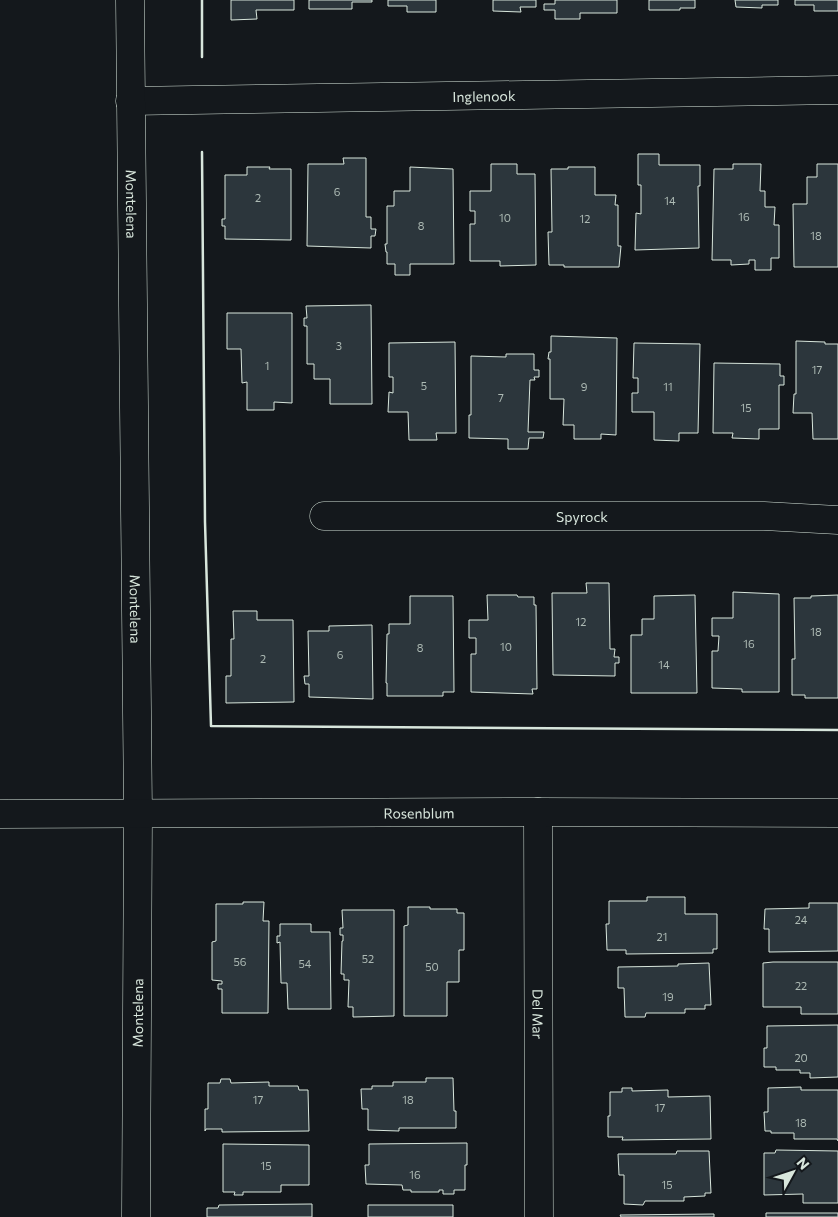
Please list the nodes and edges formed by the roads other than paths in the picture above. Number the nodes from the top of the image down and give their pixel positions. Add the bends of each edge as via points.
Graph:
1 (130, 0) edge
2 (838, 90) edge
3 (130, 101) junction
4 (324, 516) dead end
5 (838, 520) edge
6 (538, 812) junction
7 (138, 813) junction
8 (838, 813) edge
9 (0, 814) edge
10 (136, 1217) edge
11 (539, 1217) edge

1 - 3 street, Montelena
2 - 3 street, Inglenook
3 - 7 street, Montelena
4 - 5 street, Spyrock via 764,516
6 - 7 street, Rosenblum
6 - 8 street, Rosenblum
6 - 11 street, Del Mar
7 - 9 street, Rosenblum
7 - 10 street, Montelena

